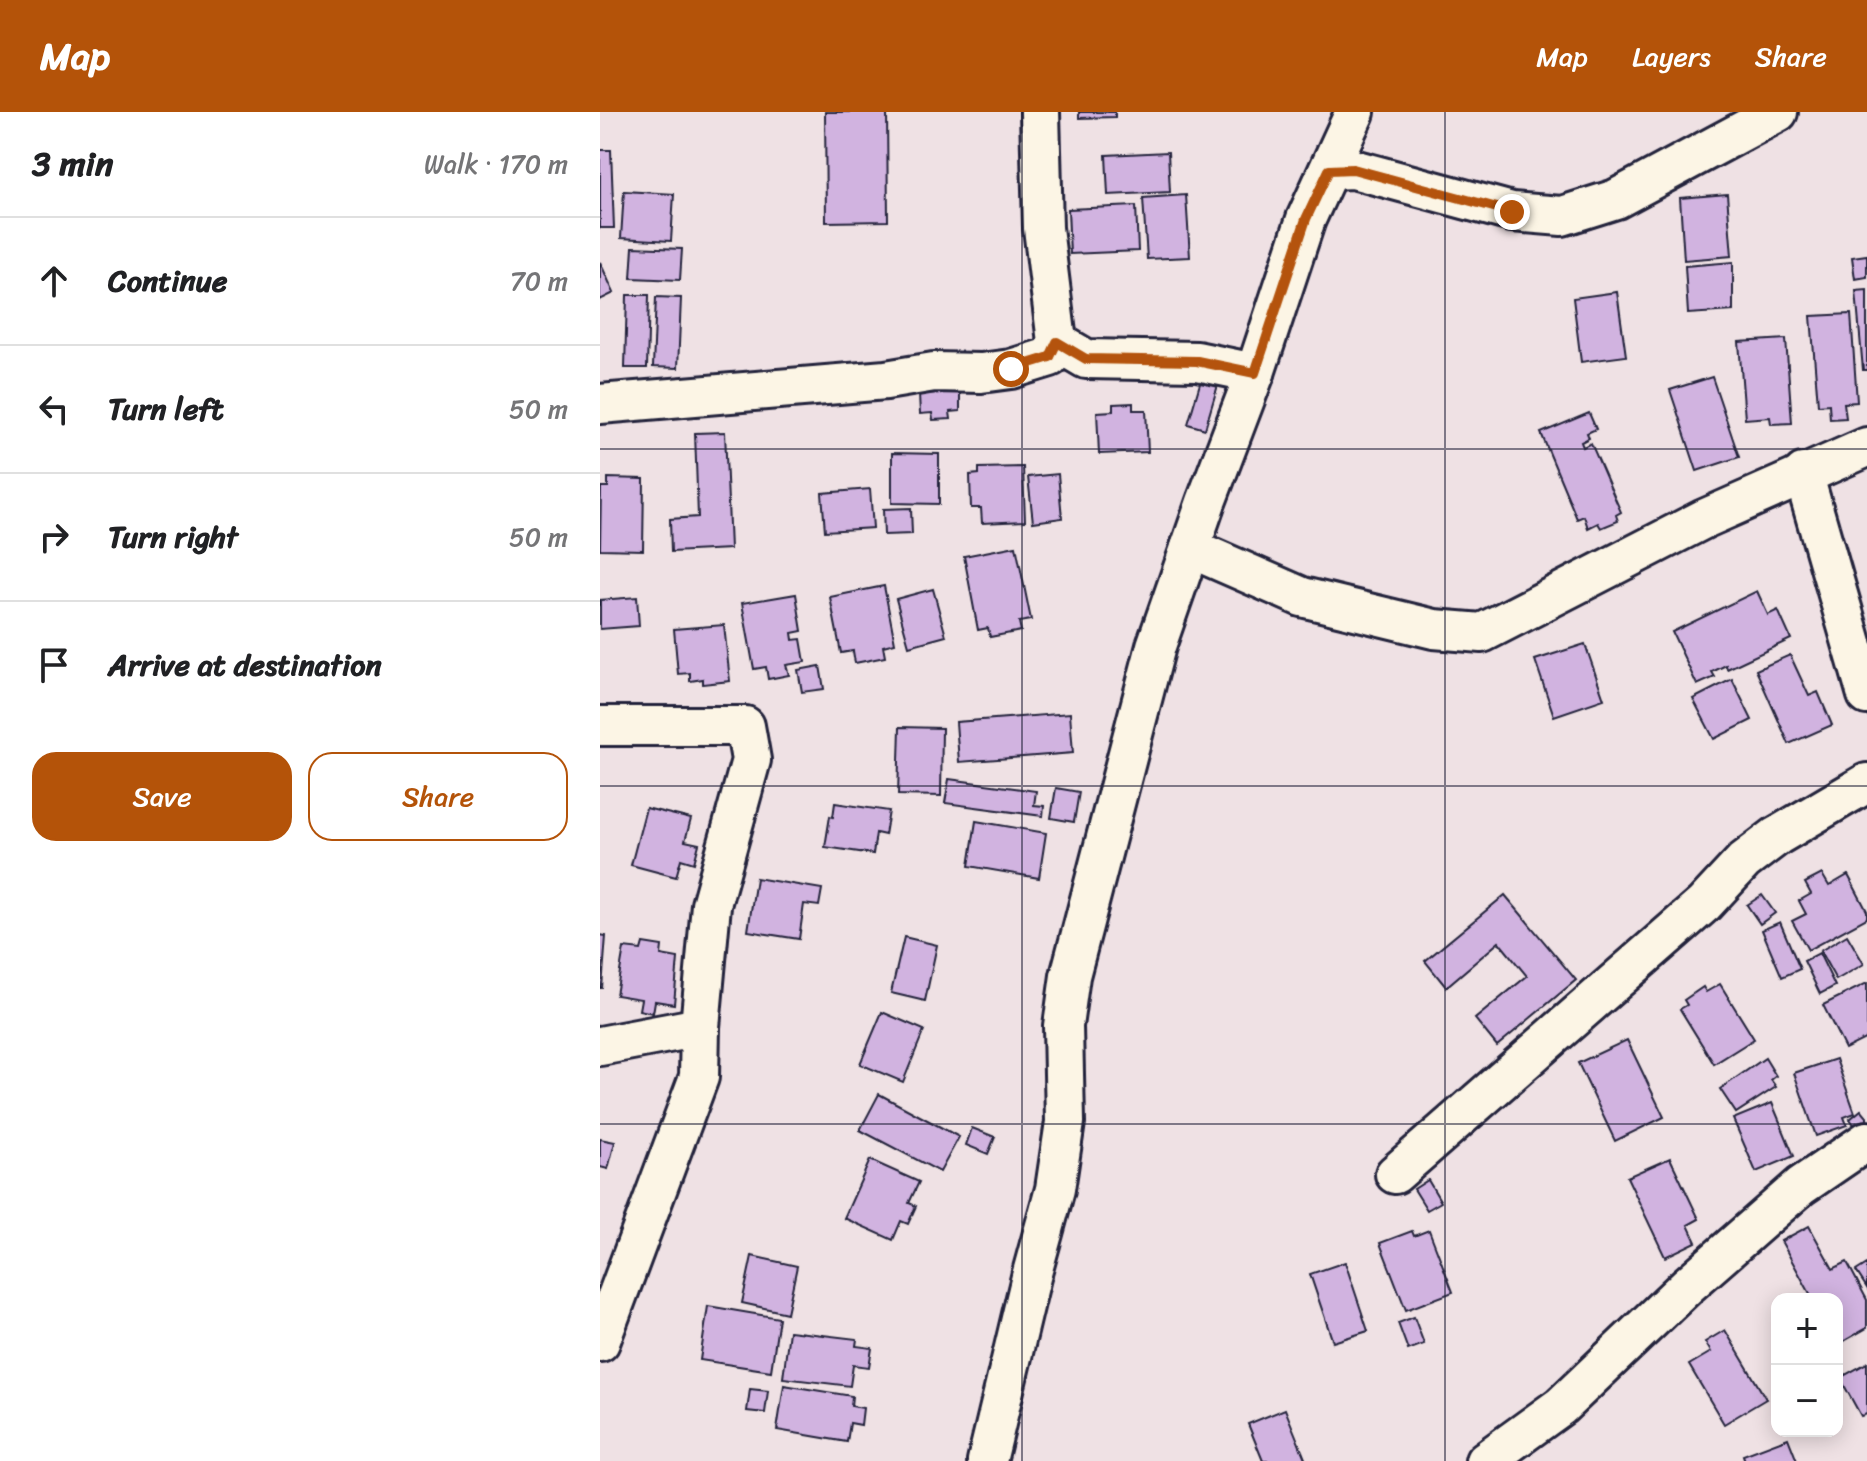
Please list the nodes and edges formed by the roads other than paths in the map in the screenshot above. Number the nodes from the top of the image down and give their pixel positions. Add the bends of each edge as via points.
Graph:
1 (1040, 112) edge
2 (1355, 112) edge
3 (1778, 112) edge
4 (1329, 170) junction
5 (1057, 342) junction
6 (1255, 373) junction
7 (600, 404) edge
8 (1867, 447) edge
9 (1803, 473) junction
10 (1190, 548) junction
11 (1867, 695) edge
12 (600, 726) edge
13 (1867, 783) edge
14 (700, 1027) junction
15 (600, 1046) edge
16 (1867, 1141) edge
17 (1395, 1174) dead end
18 (600, 1342) edge
19 (987, 1461) edge
20 (1485, 1461) edge

1 - 5 street via 1043,228
2 - 4 street
3 - 4 street via 1616,199 1562,216 1512,212 1353,169
4 - 6 street via 1306,219
5 - 6 street via 1086,359 1197,361
5 - 7 street via 1050,357 1011,369
6 - 10 street
8 - 9 street
9 - 10 street via 1482,633 1434,629 1302,597
9 - 11 street
10 - 19 street via 1156,646 1070,976 1063,1026 1065,1122 1055,1189
12 - 14 street via 745,726 751,760 711,905
13 - 17 street via 1744,861 1704,904
14 - 15 street
14 - 18 street via 699,1077
16 - 20 street via 1801,1186 1561,1406

